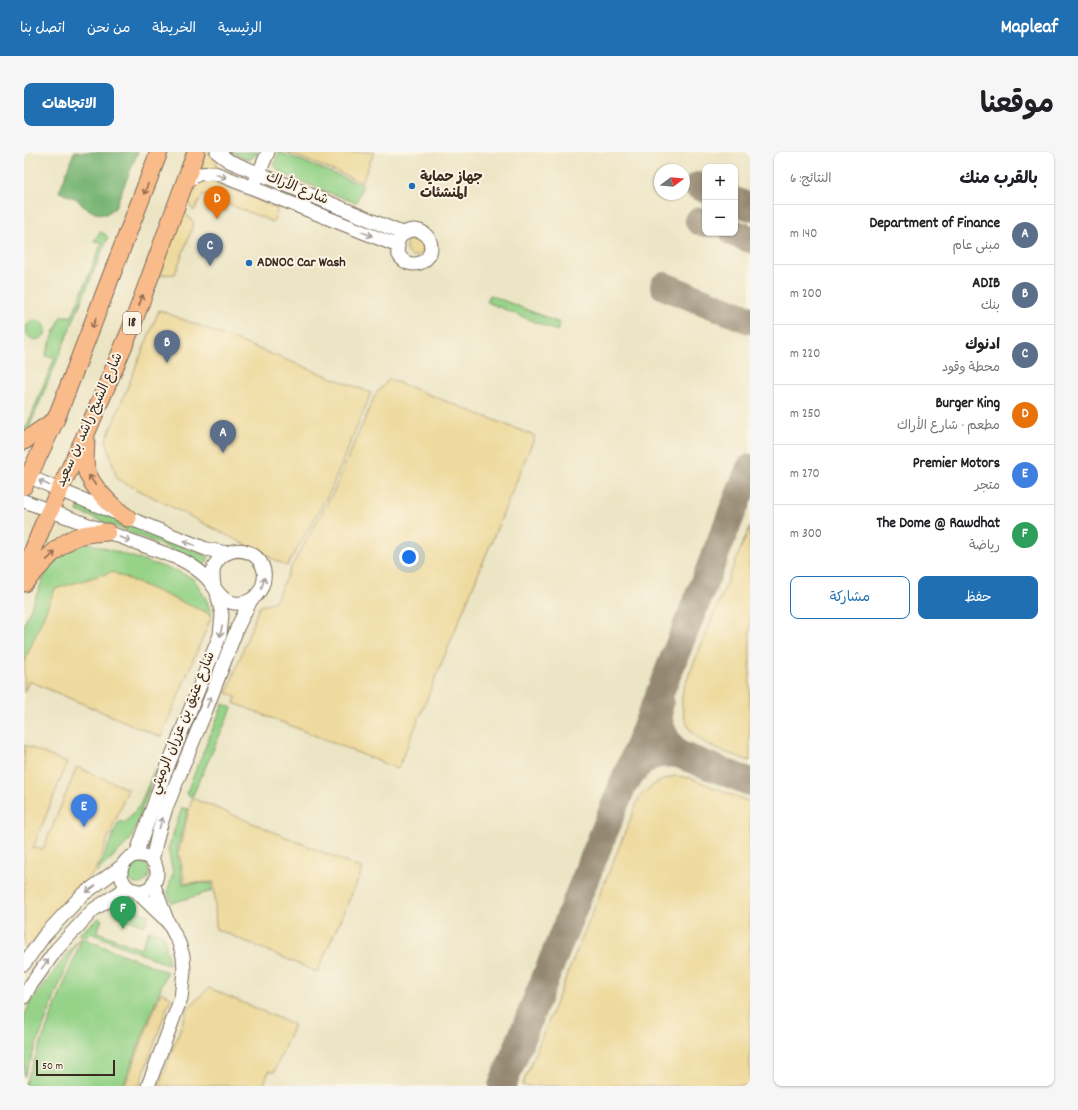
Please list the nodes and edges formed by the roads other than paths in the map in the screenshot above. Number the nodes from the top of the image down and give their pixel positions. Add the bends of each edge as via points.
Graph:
1 (159, 152) edge
2 (196, 152) edge
3 (217, 152) edge
4 (268, 152) edge
5 (259, 174) junction
6 (184, 182) junction
7 (253, 188) junction
8 (357, 214) junction
9 (351, 228) junction
10 (404, 234) junction
11 (398, 246) junction
12 (56, 419) junction
13 (86, 434) junction
14 (24, 441) edge
15 (26, 479) edge
16 (59, 490) junction
17 (24, 501) edge
18 (49, 511) junction
19 (128, 518) junction
20 (107, 532) junction
21 (227, 553) junction
22 (24, 574) edge
23 (24, 583) edge
24 (216, 589) junction
25 (251, 600) junction
26 (136, 855) junction
27 (152, 861) junction
28 (122, 866) junction
29 (153, 883) junction
30 (132, 889) junction
31 (167, 920) junction
32 (24, 964) edge
33 (24, 997) edge
34 (148, 1086) edge

1 -> 12 main road
2 - 6 main road, شارع الشيخ راشد بن سعيد / 18
3 - 5 street, شارع الأراك via 229,162
4 - 5 street
5 - 7 street
5 - 8 street, شارع الأراك
6 -> 7 street, شارع الأراك via 199,174 215,174
13 -> 6 main road, شارع الشيخ راشد بن سعيد / 18 via 130,331
7 - 9 street, شارع الأراك
8 - 9 street
8 - 10 street, شارع الأراك
9 -> 11 street, شارع الأراك
10 - 11 street
10 - 11 street via 417,230 426,235 431,247 429,255 422,262 411,263 401,257
12 - 14 main road
12 - 15 main road
13 - 16 main road, شارع الشيخ راشد بن سعيد / 18
19 -> 13 main road via 110,504 88,474 85,461
16 -> 15 street
16 - 18 main road, شارع الشيخ راشد بن سعيد / 18
16 - 19 street
17 - 18 street
18 - 20 street
18 - 22 main road, شارع الشيخ راشد بن سعيد / 18
21 -> 19 street via 206,549
23 -> 20 main road via 70,539 85,534
20 -> 24 street via 184,561 201,572
21 - 24 street via 214,567 212,576
25 -> 21 street via 262,589 264,570 259,561 247,552 240,550
24 - 25 street via 229,602
24 -> 26 street, شارع عتيق بن عزران الرميثي via 222,615 220,635 162,778
27 -> 25 street, شارع عتيق بن عزران الرميثي via 166,808 238,626
26 - 27 street
26 - 28 street via 130,857
27 - 29 street via 156,872
28 - 30 street via 122,880
28 -> 32 street via 81,896 44,936
29 - 30 street via 146,889
29 - 31 street
30 - 31 street
33 -> 30 street via 56,950 93,910
31 - 34 street via 179,943 184,972 180,998

